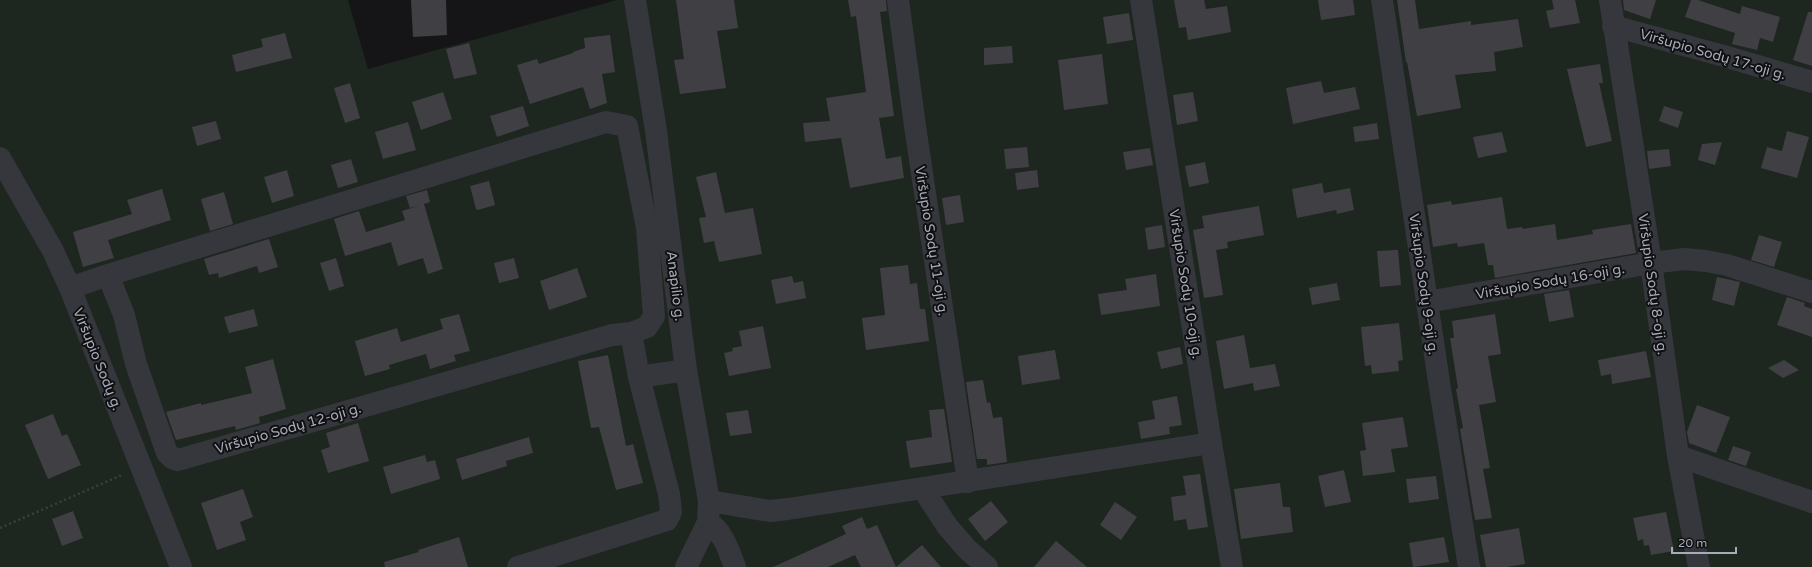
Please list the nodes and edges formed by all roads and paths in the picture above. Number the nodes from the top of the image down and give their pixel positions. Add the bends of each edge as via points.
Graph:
1 (635, 0) edge
2 (898, 0) edge
3 (1141, 0) edge
4 (1382, 0) edge
5 (1610, 0) edge
6 (1613, 26) junction
7 (1812, 82) edge
8 (0, 158) edge
9 (1651, 263) junction
10 (108, 275) junction
11 (70, 288) junction
12 (1812, 292) edge
13 (1427, 302) junction
14 (631, 333) junction
15 (686, 370) junction
16 (639, 377) junction
17 (1211, 443) junction
18 (1678, 456) junction
19 (142, 471) junction
20 (968, 482) junction
21 (923, 489) junction
22 (1812, 502) edge
23 (708, 512) junction
24 (0, 528) edge
25 (181, 567) edge
26 (518, 567) edge
27 (686, 567) edge
28 (736, 567) edge
29 (987, 567) edge
30 (1232, 567) edge
31 (1469, 567) edge
32 (1699, 567) edge

1 - 15 street, Anapilio g. via 656,130
2 - 20 street, Viršupio Sodų 11-oji g.
3 - 17 street, Viršupio Sodų 10-oji g.
4 - 13 street, Viršupio Sodų 9-oji g.
5 - 6 street, Viršupio Sodų 8-oji g.
6 - 7 street, Viršupio Sodų 17-oji g.
6 - 9 street, Viršupio Sodų 8-oji g.
8 - 11 street, Viršupio Sodų g. via 53,251
9 - 12 street, Viršupio Sodų 16-oji g. via 1684,259 1706,261
9 - 13 street, Viršupio Sodų 16-oji g.
9 - 18 street, Viršupio Sodų 8-oji g.
10 - 11 street
10 - 14 street, Viršupio Sodų 12-oji g. via 124,315 136,364 167,453 178,460 612,335
10 - 14 street, Viršupio Sodų 12-oji g. via 606,122 627,126 647,228 654,316 647,327
11 - 19 street, Viršupio Sodų g.
13 - 31 street, Viršupio Sodų 9-oji g.
14 - 16 street
15 - 16 street
15 - 23 street, Anapilio g.
16 - 26 street via 670,494 671,512 667,520
17 - 20 street
17 - 30 street, Viršupio Sodų 10-oji g.
18 - 22 street
18 - 32 street, Viršupio Sodų 8-oji g.
19 - 24 path via 122,476
19 - 25 street, Viršupio Sodų g.
20 - 21 street
21 - 23 street via 770,511
21 - 29 street via 947,526
23 - 27 street
23 - 28 street

